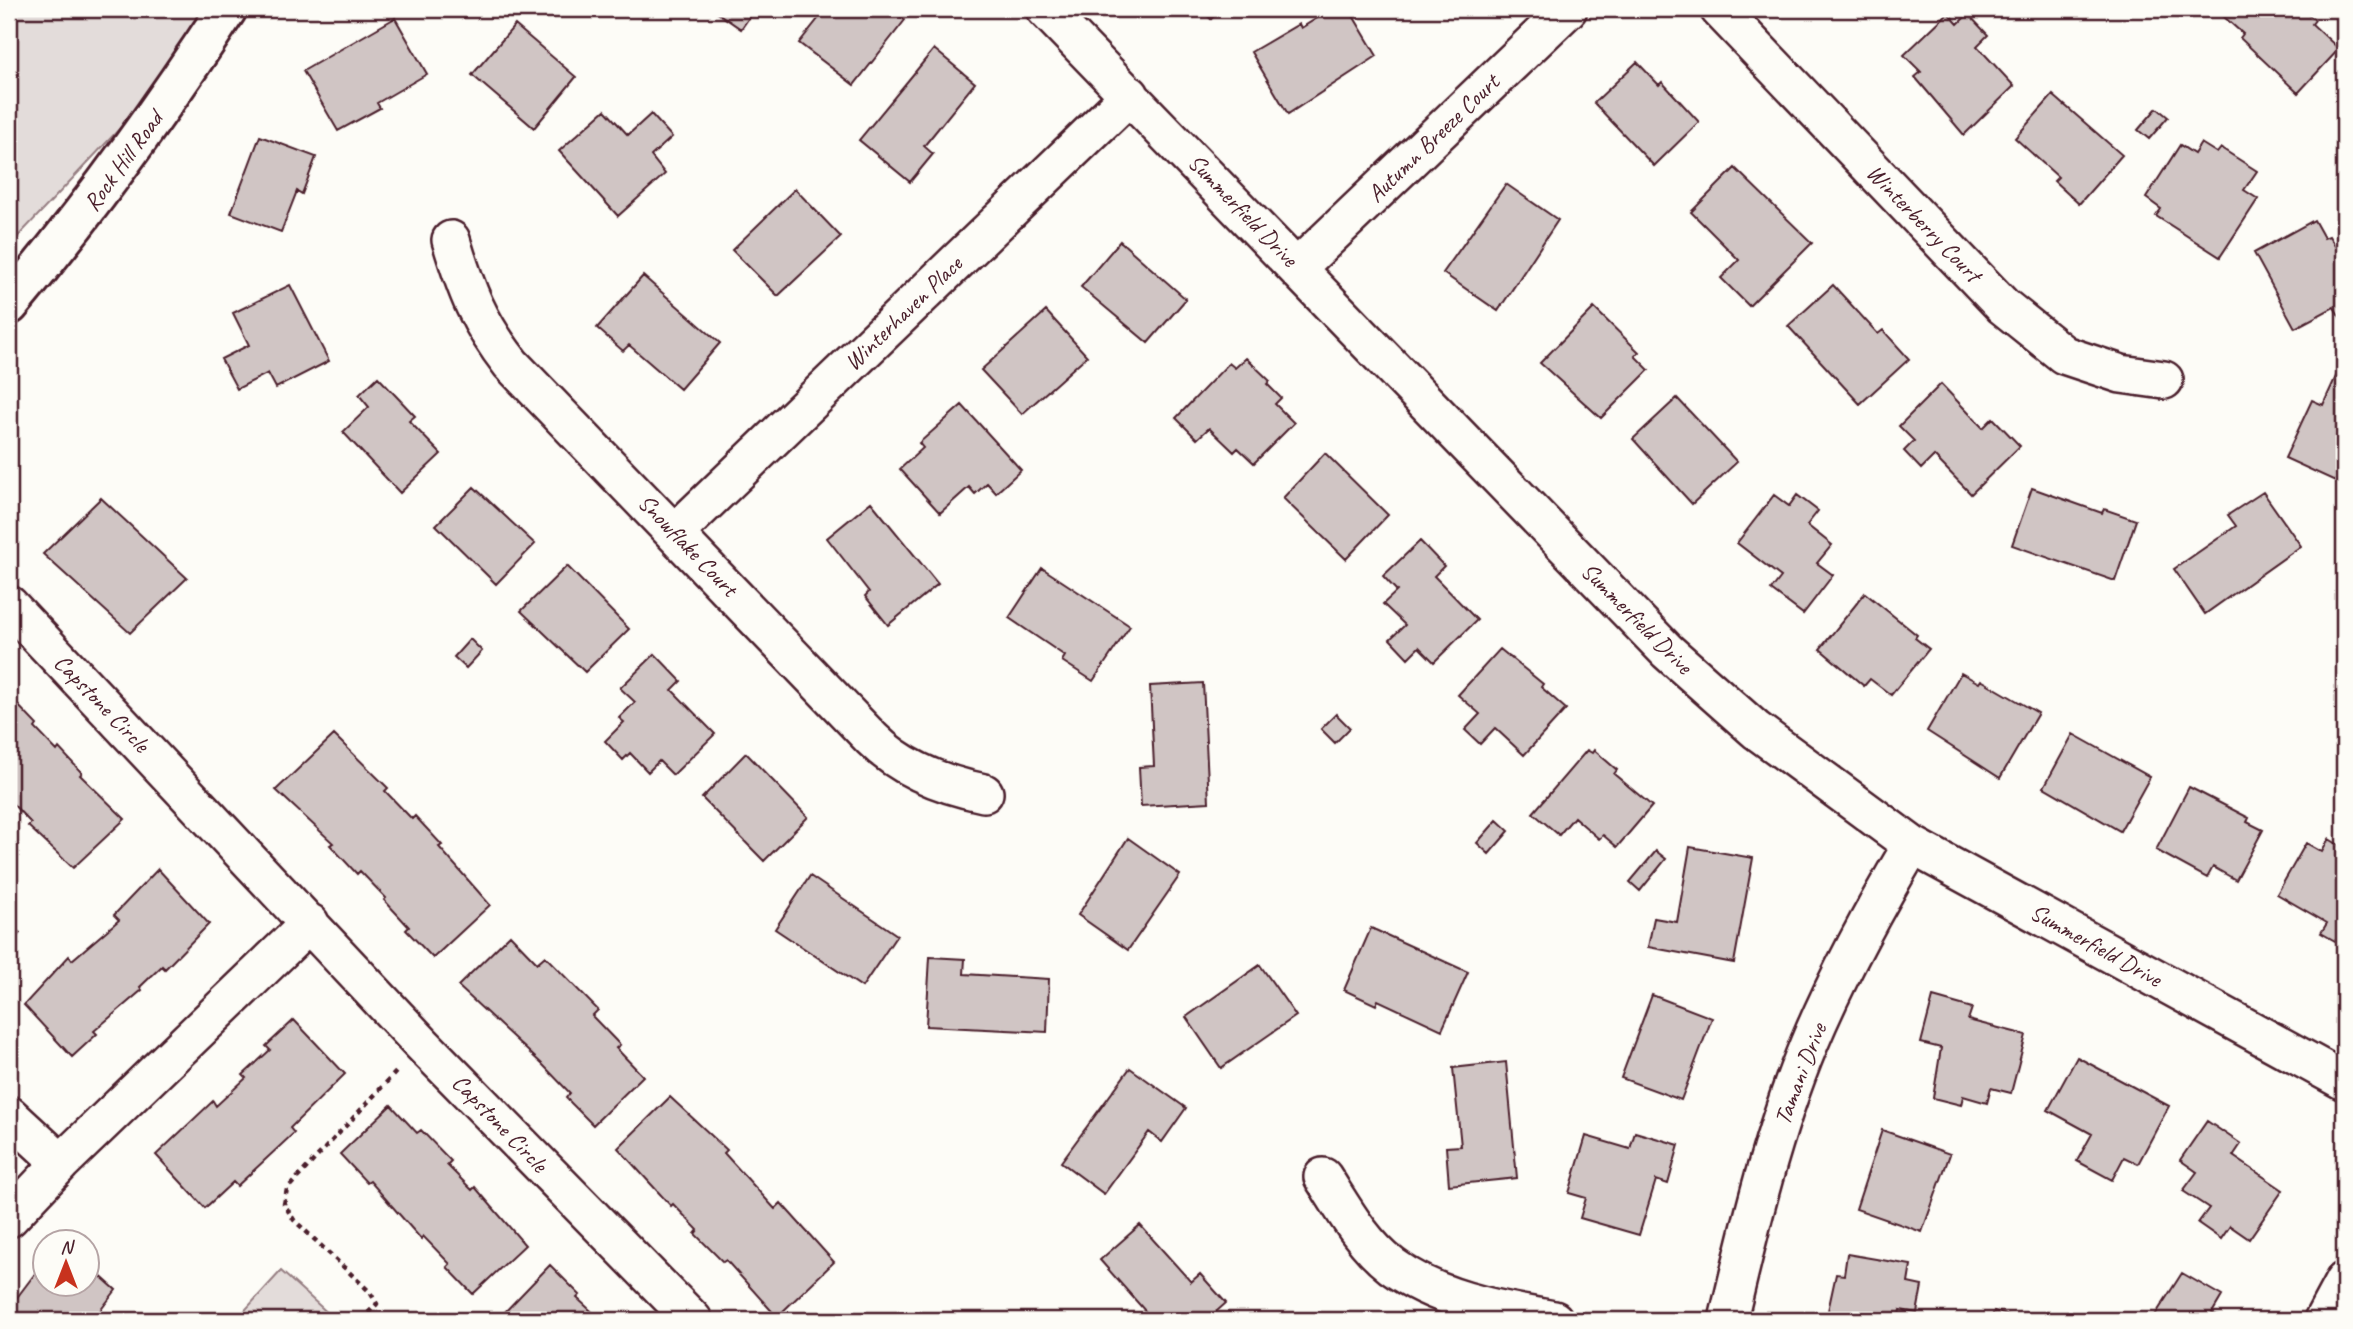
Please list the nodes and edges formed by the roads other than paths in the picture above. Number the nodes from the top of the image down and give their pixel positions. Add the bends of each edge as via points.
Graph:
1 (228, 9) edge
2 (1045, 9) edge
3 (1568, 9) edge
4 (1719, 9) edge
5 (1130, 95) junction
6 (451, 240) dead end
7 (1298, 267) junction
8 (9, 305) edge
9 (2164, 380) dead end
10 (676, 532) junction
11 (9, 605) edge
12 (984, 793) dead end
13 (1912, 845) junction
14 (310, 923) junction
15 (2344, 1081) edge
16 (9, 1115) edge
17 (61, 1163) junction
18 (1323, 1177) dead end
19 (9, 1218) edge
20 (2344, 1281) edge
21 (693, 1320) edge
22 (1554, 1320) edge
23 (1728, 1320) edge
24 (2323, 1320) edge

1 - 8 street, Rock Hill Road via 149,128
2 - 5 street, Summerfield Drive
3 - 7 street, Autumn Breeze Court
4 - 9 street, Winterberry Court via 2003,306 2064,355 2121,374
5 - 7 street, Summerfield Drive
5 - 10 street, Winterhaven Place
6 - 10 street, Snowflake Court via 467,294 511,364
7 - 13 street, Summerfield Drive via 1667,651 1756,730
10 - 12 street, Snowflake Court via 879,746 914,769
11 - 14 street, Capstone Circle
13 - 15 street, Summerfield Drive
13 - 23 street, Tamani Drive via 1866,925 1809,1045 1769,1156
14 - 17 street
14 - 21 street, Capstone Circle
16 - 17 street
17 - 19 street
18 - 22 street via 1350,1220 1392,1265 1427,1286 1465,1300
20 - 24 street

